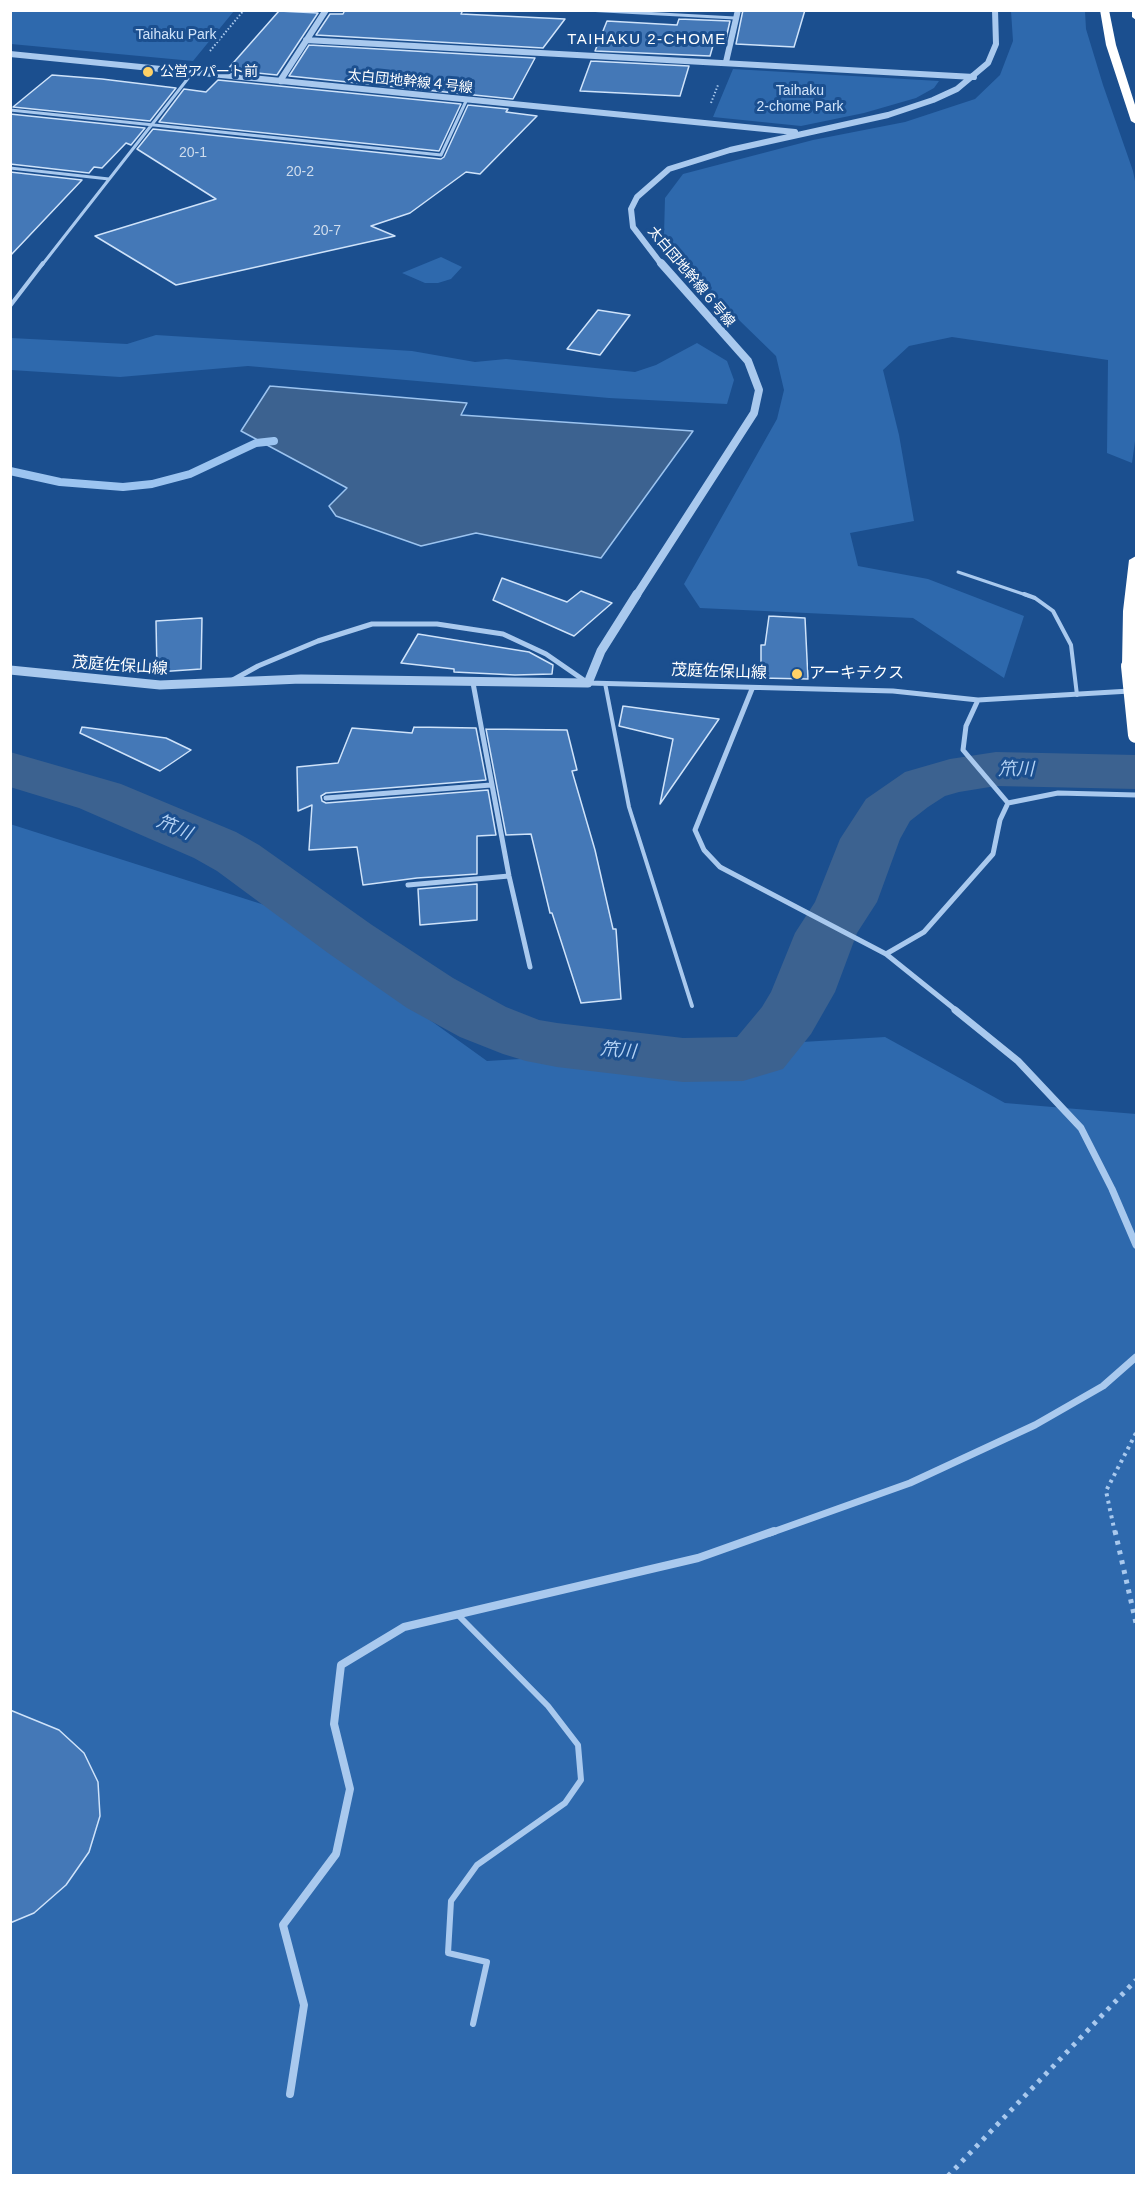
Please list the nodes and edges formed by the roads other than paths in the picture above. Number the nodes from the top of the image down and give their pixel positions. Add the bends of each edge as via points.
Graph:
1 (326, 10) edge
2 (586, 10) edge
3 (738, 10) edge
4 (995, 10) edge
5 (1104, 10) edge
6 (1136, 10) edge
7 (1137, 17) edge
8 (735, 18) junction
9 (306, 40) junction
10 (10, 54) edge
11 (726, 62) junction
12 (193, 72) junction
13 (974, 77) junction
14 (280, 81) junction
15 (467, 99) junction
16 (10, 110) edge
17 (1137, 121) edge
18 (150, 125) junction
19 (807, 133) junction
20 (10, 168) edge
21 (109, 179) junction
22 (10, 306) edge
23 (1137, 560) edge
24 (958, 572) dead end
25 (10, 670) edge
26 (227, 683) junction
27 (473, 683) junction
28 (588, 683) junction
29 (605, 683) junction
30 (752, 689) junction
31 (1137, 690) edge
32 (1077, 695) junction
33 (978, 700) junction
34 (1137, 735) edge
35 (491, 785) junction
36 (1137, 795) edge
37 (326, 798) dead end
38 (1007, 802) junction
39 (509, 876) junction
40 (408, 885) dead end
41 (886, 954) junction
42 (530, 967) dead end
43 (692, 1006) dead end
44 (1137, 1245) edge
45 (1137, 1357) edge
46 (458, 1615) junction
47 (473, 2024) dead end
48 (290, 2094) dead end

1 - 9 street
2 - 8 street
3 - 8 street
4 - 13 street, 太白団地幹線６号線 via 996,44 988,63
5 - 17 highway via 1111,45
6 - 7 highway
8 - 11 street
9 - 11 street
9 - 14 street
10 - 12 street, 太白団地幹線４号線
11 - 13 street
12 - 14 street, 太白団地幹線４号線
12 - 18 street
13 - 19 street, 太白団地幹線６号線 via 933,100 888,115
14 - 15 street, 太白団地幹線４号線
15 - 18 street via 441,155
15 - 19 street, 太白団地幹線４号線
16 - 18 street
18 - 21 street
19 - 28 street, 太白団地幹線６号線 via 669,169 637,197 631,209 633,227 645,245 748,362 759,390 754,413 601,651
20 - 21 street
21 - 22 street
23 - 34 highway, bridge via 1130,611 1129,666
24 - 32 lane via 1035,598 1053,611 1071,645
25 - 26 street, 茂庭佐保山線 via 160,685
26 - 27 street, 茂庭佐保山線 via 301,679
26 - 28 street, 茂庭佐保山線 via 318,641 372,624 426,624 503,634 546,654
27 - 28 street, 茂庭佐保山線
27 - 35 street
28 - 29 street, 茂庭佐保山線
29 - 30 street, 茂庭佐保山線
29 - 43 lane via 629,807
30 - 33 street, 茂庭佐保山線 via 893,691
30 - 41 street via 694,831 704,850 720,867
31 - 32 street, 茂庭佐保山線
32 - 33 street, 茂庭佐保山線
33 - 38 street via 966,726 963,750
35 - 37 street
35 - 39 street
36 - 38 street via 1058,793
38 - 41 street via 993,854 924,932
39 - 40 street
39 - 42 street
41 - 44 street via 1018,1061 1081,1128
45 - 46 street via 1103,1386 1035,1425 910,1483 698,1558
46 - 47 lane via 548,1706 578,1745 582,1780 565,1803 477,1865 451,1901 448,1953 487,1962
46 - 48 street via 405,1627 341,1665 334,1724 350,1789 336,1854 283,1925 304,2006

